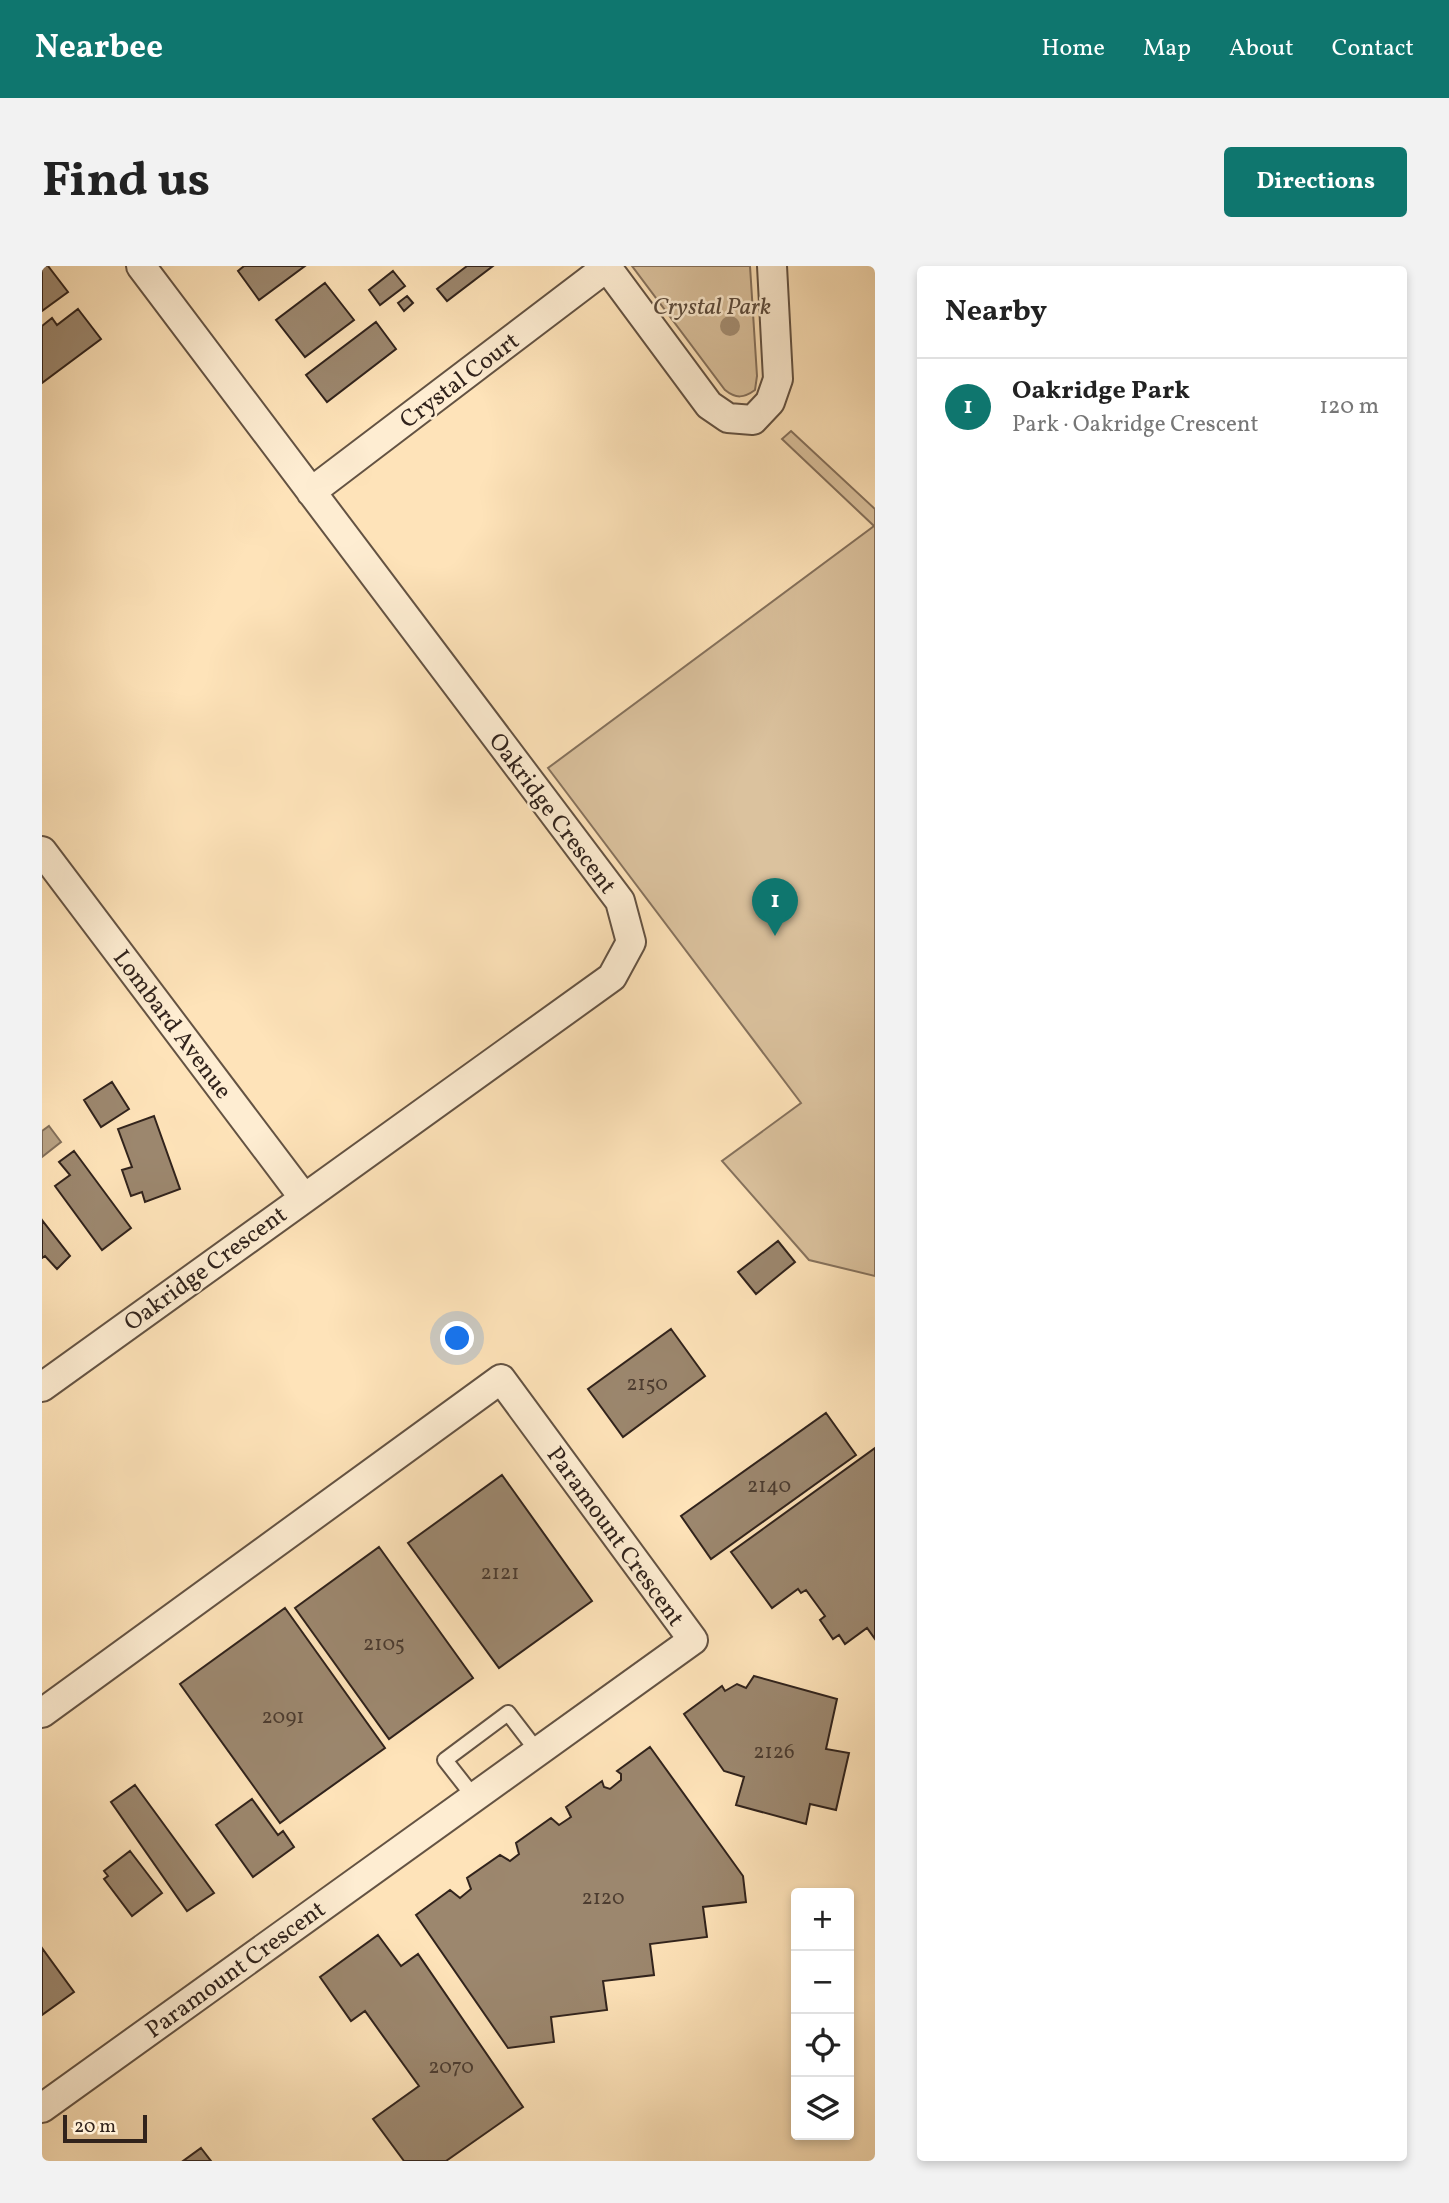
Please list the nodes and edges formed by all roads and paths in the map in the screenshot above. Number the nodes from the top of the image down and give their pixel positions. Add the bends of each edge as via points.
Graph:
1 (141, 266) edge
2 (772, 266) edge
3 (607, 267) edge
4 (311, 492) junction
5 (42, 851) edge
6 (304, 1198) junction
7 (42, 1387) edge
8 (42, 1713) edge
9 (538, 1752) junction
10 (474, 1797) junction
11 (42, 2108) edge

1 - 4 street, Oakridge Crescent
2 - 3 street, Crystal Court via 778,379 770,402 753,420 728,418 709,405
3 - 4 street, Crystal Court
4 - 6 street, Oakridge Crescent via 620,901 631,942 612,977
5 - 6 street, Lombard Avenue
6 - 7 street, Oakridge Crescent
8 - 9 street, Paramount Crescent via 501,1379 693,1640
9 - 10 street, Paramount Crescent
9 - 10 lane via 508,1713 445,1760
10 - 11 street, Paramount Crescent

